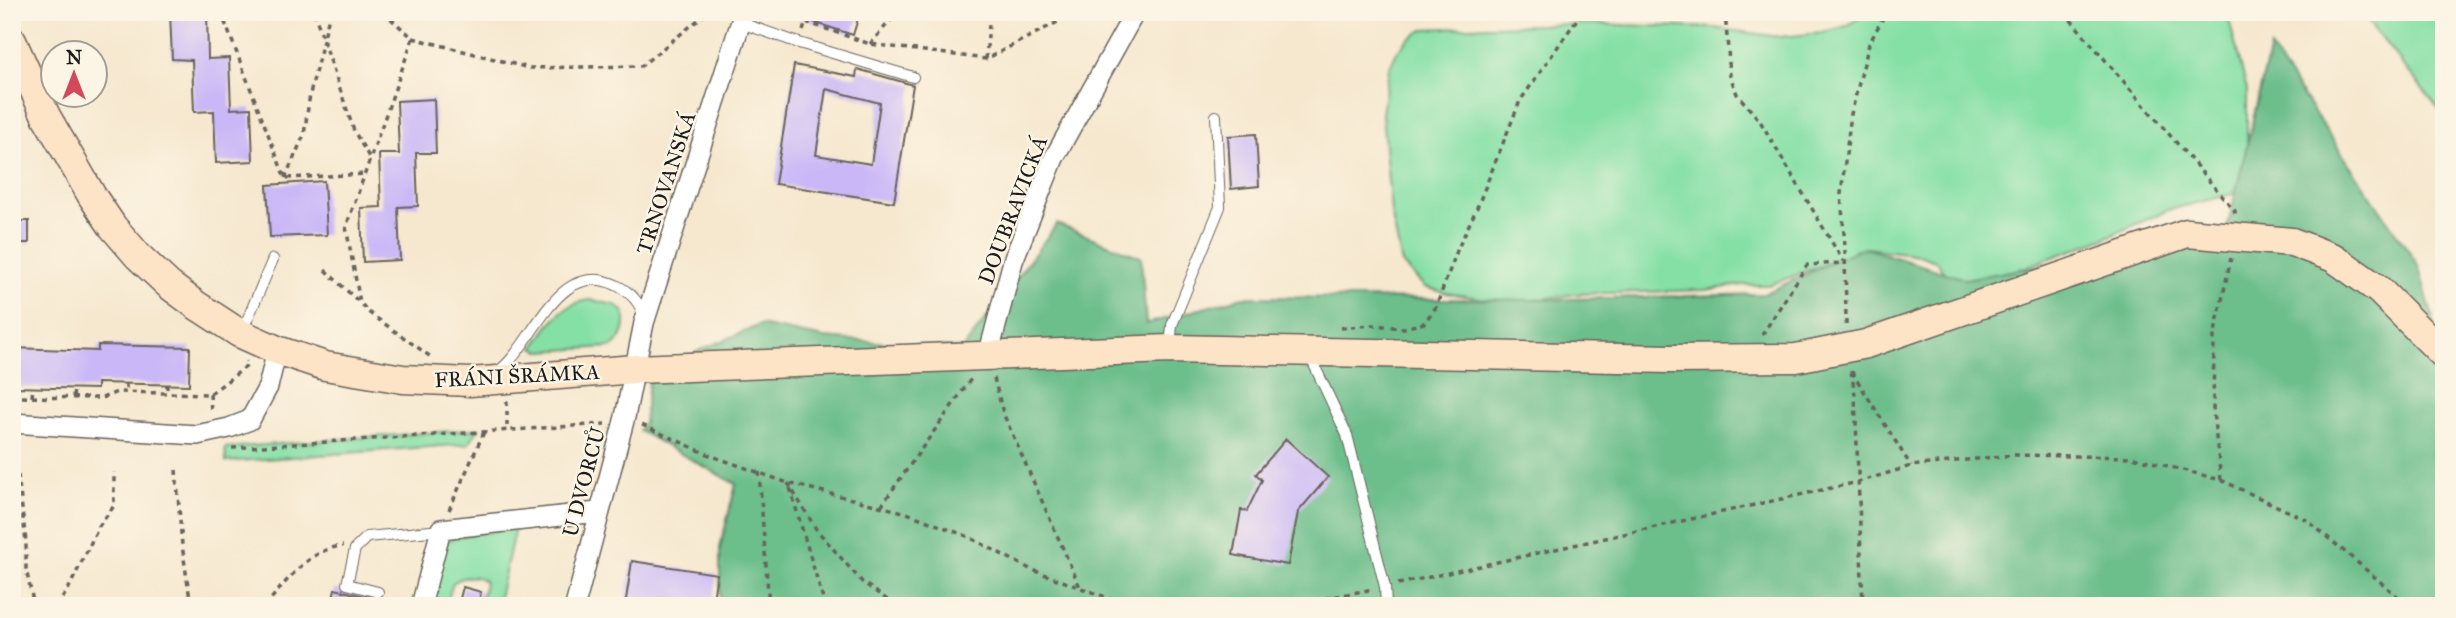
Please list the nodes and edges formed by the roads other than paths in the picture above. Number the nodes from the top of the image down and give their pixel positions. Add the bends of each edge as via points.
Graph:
1 (1135, 12) edge
2 (743, 18) edge
3 (12, 41) edge
4 (913, 77) dead end
5 (1216, 116) dead end
6 (273, 259) dead end
7 (645, 323) junction
8 (242, 343) junction
9 (1170, 349) junction
10 (277, 350) junction
11 (1307, 351) junction
12 (2444, 355) edge
13 (988, 356) junction
14 (635, 369) junction
15 (470, 382) junction
16 (12, 423) edge
17 (598, 512) junction
18 (441, 530) junction
19 (378, 592) dead end
20 (421, 606) edge
21 (575, 606) edge
22 (1386, 606) edge

1 - 13 street, DOUBRAVICKÁ via 1054,158 1013,261
2 - 4 lane via 799,43
2 - 7 street, TRNOVANSKÁ
3 - 8 street, FRÁNI ŠRÁMKA via 46,116 113,227 169,285
5 - 9 lane via 1220,208 1172,325
6 - 8 lane
7 - 14 street, TRNOVANSKÁ
7 - 15 lane via 640,304 621,288 599,282 572,285 498,372
8 - 10 street, FRÁNI ŠRÁMKA
9 - 11 street, FRÁNI ŠRÁMKA
9 - 13 street, FRÁNI ŠRÁMKA
10 - 15 street, FRÁNI ŠRÁMKA via 365,374
10 - 16 street via 268,387 250,420 211,432 162,434
11 - 12 street, FRÁNI ŠRÁMKA via 1849,359 1866,344 2187,233 2292,242 2334,258 2379,290
11 - 22 lane via 1347,435
13 - 14 street, FRÁNI ŠRÁMKA
14 - 15 street, FRÁNI ŠRÁMKA
14 - 17 street, U DVORCŮ
17 - 18 street
17 - 21 street, U DVORCŮ
18 - 19 lane via 367,537 355,549 347,584
18 - 20 street

